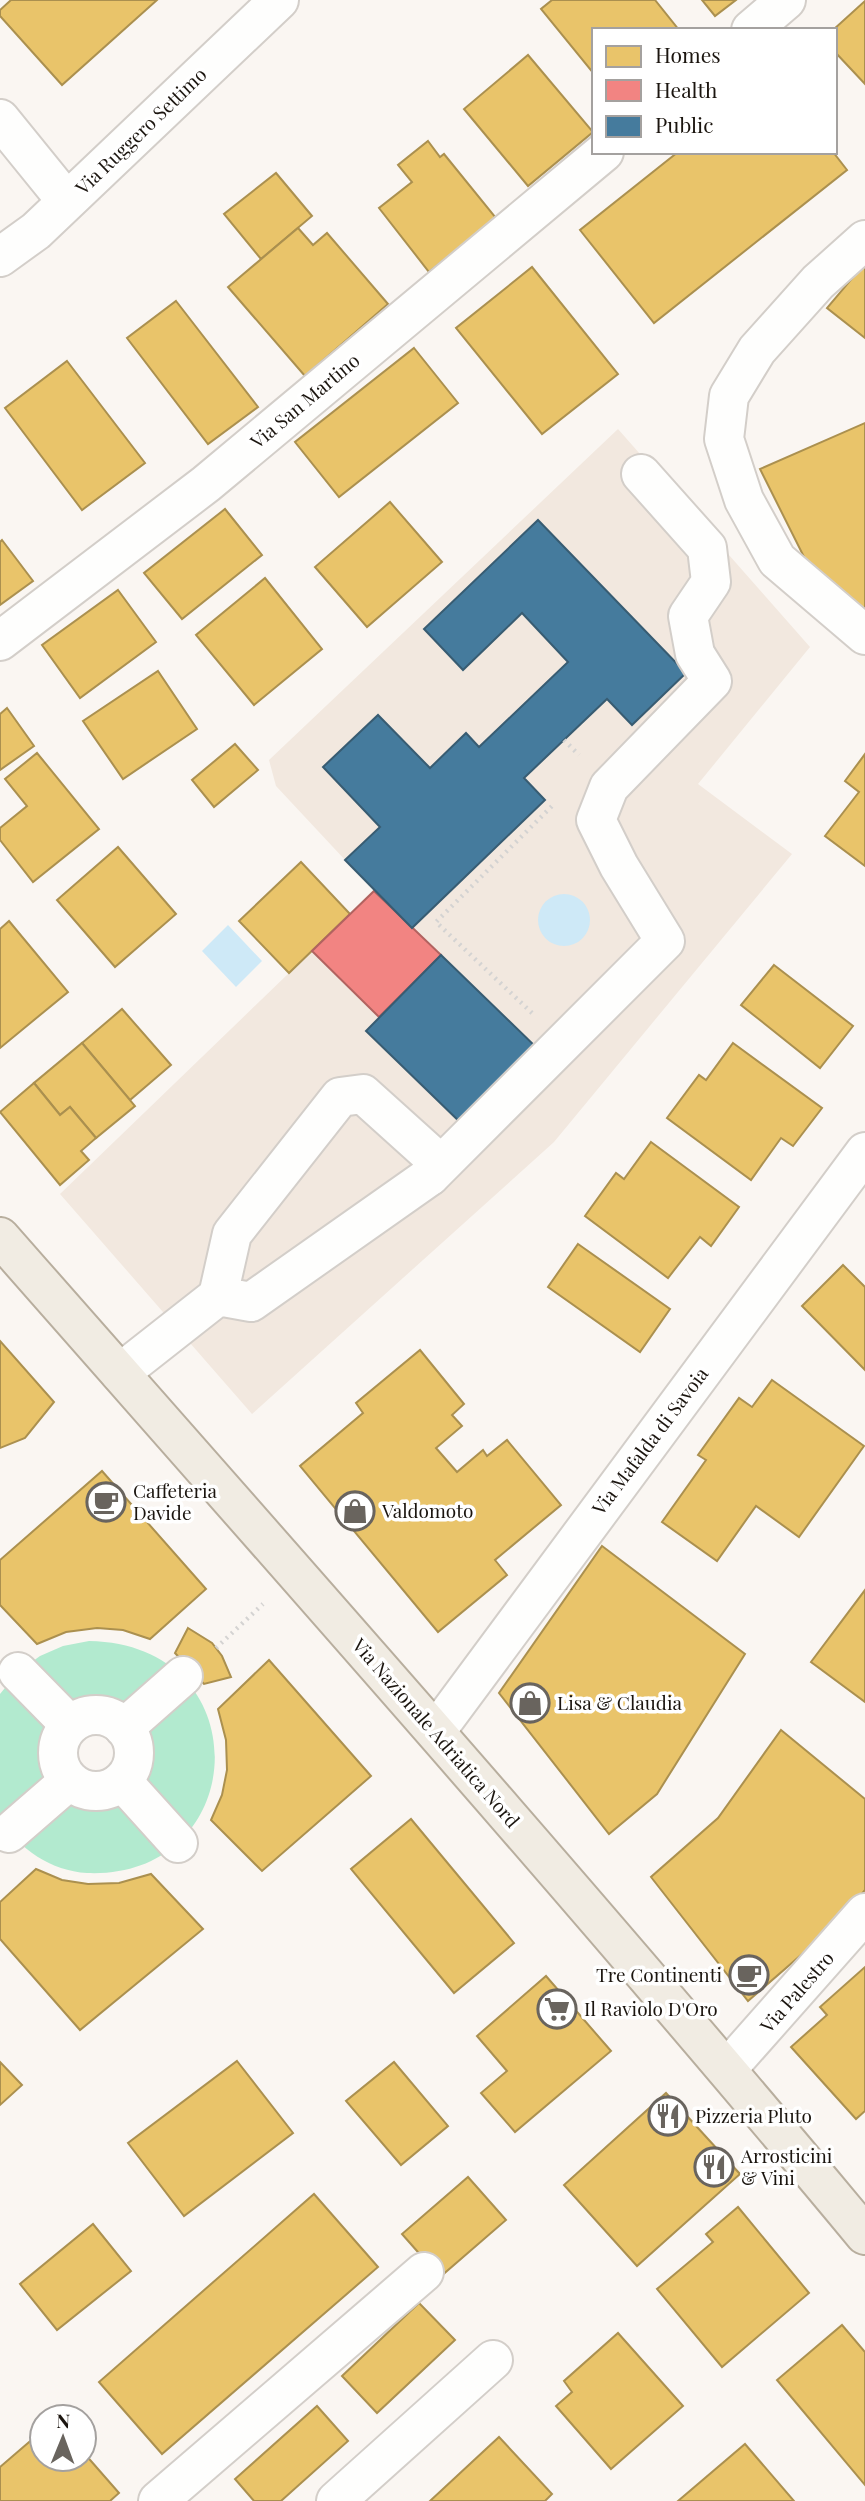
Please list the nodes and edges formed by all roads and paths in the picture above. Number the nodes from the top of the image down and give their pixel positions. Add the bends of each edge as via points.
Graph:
1 (279, 0) edge
2 (786, 0) edge
3 (753, 28) edge
4 (0, 119) edge
5 (602, 154) edge
6 (56, 188) dead end
7 (865, 240) edge
8 (0, 257) edge
9 (641, 474) dead end
10 (865, 635) edge
11 (0, 641) edge
12 (564, 740) dead end
13 (582, 758) dead end
14 (562, 797) dead end
15 (563, 1042) junction
16 (865, 1152) edge
17 (430, 1176) junction
18 (0, 1237) edge
19 (218, 1296) junction
20 (120, 1373) junction
21 (265, 1602) dead end
22 (216, 1648) dead end
23 (18, 1672) dead end
24 (183, 1676) dead end
25 (70, 1725) junction
26 (124, 1728) junction
27 (436, 1731) junction
28 (69, 1781) junction
29 (122, 1781) junction
30 (9, 1833) dead end
31 (178, 1843) dead end
32 (865, 1913) edge
33 (727, 2069) junction
34 (865, 2235) edge
35 (424, 2272) dead end
36 (493, 2360) dead end
37 (158, 2501) edge
38 (336, 2501) edge

1 - 8 street, Via Ruggero Settimo via 36,231
2 - 3 street
4 - 6 street
5 - 11 street, Via San Martino via 206,484
7 - 10 street via 818,282 757,349 729,396 724,439 744,500 777,561
9 - 15 street via 707,548 711,582 688,616 695,654 712,681 609,788 596,820 665,941
12 - 13 path
14 - 15 path via 436,922
15 - 17 street
16 - 27 street, Via Mafalda di Savoia
17 - 19 street via 251,1302
17 - 19 street via 434,1158 363,1094 340,1097 232,1234
18 - 20 main road, Via Nazionale Adriatica Nord
19 - 20 street
20 - 27 main road, Via Nazionale Adriatica Nord
21 - 22 path
23 - 25 street
24 - 26 street
25 - 26 street via 92,1715 115,1720
25 - 28 street via 58,1747 61,1770
26 - 29 street via 134,1755
27 - 33 main road, Via Nazionale Adriatica Nord
28 - 29 street via 101,1791
28 - 30 street
29 - 31 street
32 - 33 street, Via Palestro
33 - 34 main road, Via Nazionale Adriatica Nord
35 - 37 street
36 - 38 street

